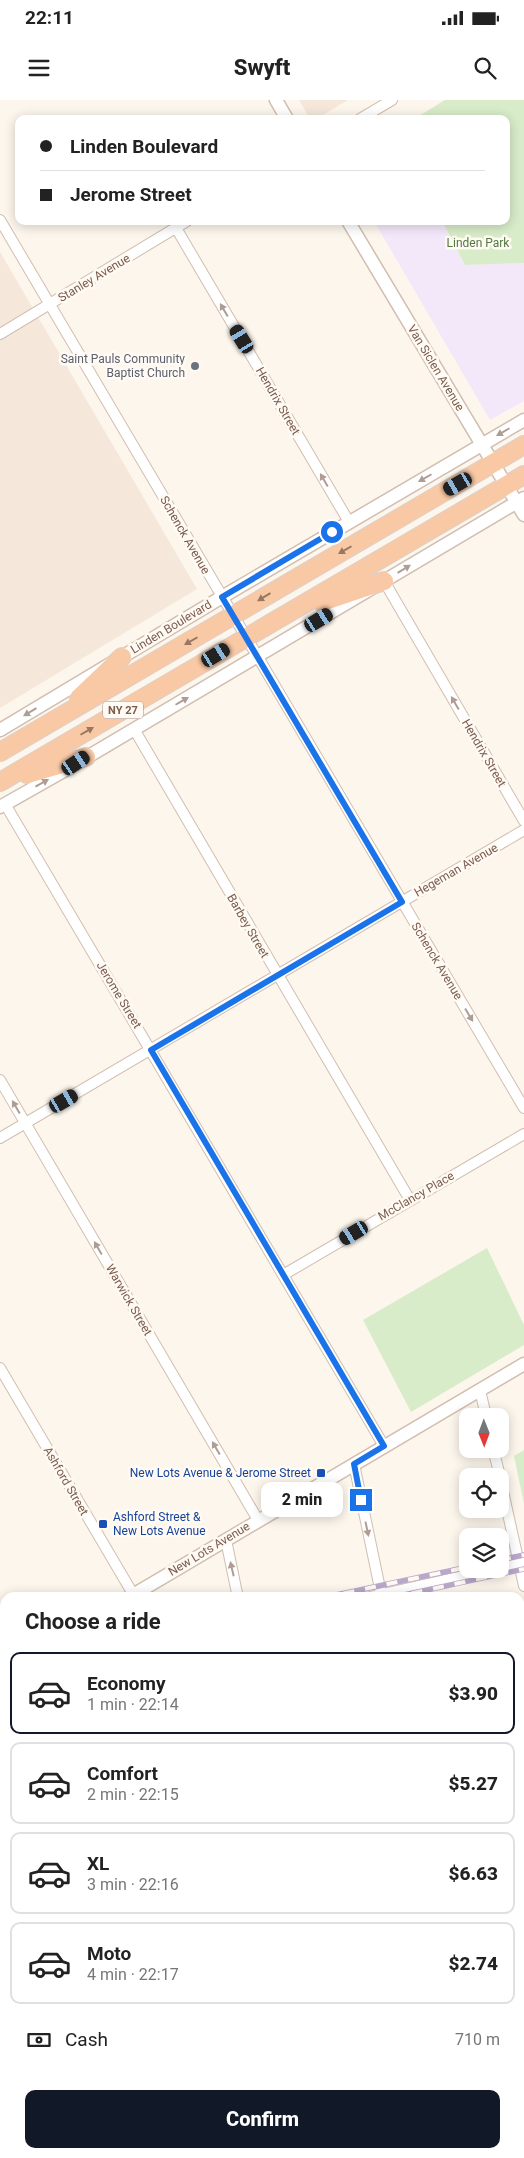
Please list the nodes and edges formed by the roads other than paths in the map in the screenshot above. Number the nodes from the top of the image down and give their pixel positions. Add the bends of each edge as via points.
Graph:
1 (276, 100) edge
2 (392, 100) edge
3 (285, 115) edge
4 (367, 115) edge
5 (0, 220) edge
6 (181, 225) edge
7 (350, 225) edge
8 (176, 228) junction
9 (49, 305) junction
10 (0, 334) edge
11 (524, 420) edge
12 (482, 444) junction
13 (524, 445) edge
14 (493, 463) junction
15 (524, 475) edge
16 (506, 485) junction
17 (520, 500) edge
18 (524, 515) edge
19 (349, 522) junction
20 (384, 582) junction
21 (222, 597) junction
22 (288, 613) junction
23 (233, 616) junction
24 (246, 638) junction
25 (122, 657) junction
26 (257, 657) junction
27 (59, 718) junction
28 (134, 729) junction
29 (0, 730) edge
30 (0, 752) edge
31 (86, 757) junction
32 (1, 782) edge
33 (3, 805) edge
34 (524, 820) edge
35 (524, 830) edge
36 (402, 902) junction
37 (277, 975) junction
38 (151, 1050) junction
39 (0, 1080) edge
40 (524, 1108) edge
41 (25, 1123) junction
42 (524, 1134) edge
43 (0, 1138) edge
44 (410, 1200) junction
45 (283, 1275) junction
46 (524, 1364) edge
47 (0, 1368) edge
48 (480, 1390) junction
49 (484, 1408) edge
50 (384, 1446) junction
51 (354, 1464) junction
52 (509, 1512) edge
53 (258, 1520) junction
54 (226, 1540) junction
55 (522, 1563) edge
56 (509, 1566) edge
57 (459, 1578) edge
58 (524, 1586) edge
59 (128, 1592) edge
60 (137, 1592) edge
61 (237, 1592) edge
62 (381, 1592) edge
63 (399, 1592) edge

1 - 3 street
2 - 4 street
5 - 9 street, Schenck Avenue
6 - 8 street, Stanley Avenue
7 - 12 street, Van Siclen Avenue
8 - 9 street, Stanley Avenue
19 -> 8 street, Hendrix Street
9 - 10 street, Stanley Avenue
9 - 21 street, Schenck Avenue
11 -> 12 street, Linden Boulevard
12 - 14 street, Van Siclen Avenue
12 -> 19 street, Linden Boulevard
13 - 14 highway, Linden Boulevard / NY 27
14 - 16 street, Van Siclen Avenue
14 -> 23 highway, Linden Boulevard / NY 27
15 - 16 highway, NY 27
16 - 17 street, Van Siclen Avenue
16 - 22 highway, NY 27
17 - 18 street, Van Siclen Avenue
20 -> 17 street
19 - 21 street, Linden Boulevard
20 - 22 highway
20 - 26 street
34 -> 20 street, Hendrix Street
21 - 23 street, Schenck Avenue
21 - 25 street, Linden Boulevard
22 - 24 highway, NY 27
23 - 24 street, Schenck Avenue
23 -> 27 highway, Linden Boulevard / NY 27
24 - 26 street, Schenck Avenue
32 -> 24 highway, NY 27
25 - 27 highway
25 -> 29 street, Linden Boulevard
28 -> 26 street
26 - 36 street, Schenck Avenue
27 - 30 highway, Linden Boulevard / NY 27
28 - 31 street
28 - 37 street, Barbey Street
31 - 32 highway
33 -> 31 street
33 - 38 street, Jerome Street
35 - 36 street, Hegeman Avenue
36 - 37 street, Hegeman Avenue
36 -> 40 street, Schenck Avenue
37 - 38 street, Hegeman Avenue
37 - 44 street, Barbey Street
38 - 41 street, Hegeman Avenue
38 - 45 street, Jerome Street
41 -> 39 street, Warwick Street
41 - 43 street, Hegeman Avenue
53 -> 41 street, Warwick Street
42 - 44 street, McClancy Place
44 - 45 street, McClancy Place
45 - 50 street, Jerome Street
46 - 48 street, New Lots Avenue
47 - 59 street, Ashford Street
48 - 49 street
48 - 50 street, New Lots Avenue
50 - 51 street, New Lots Avenue
51 - 53 street, New Lots Avenue
51 -> 62 street
52 - 55 street
53 - 54 street, New Lots Avenue
54 - 60 street, New Lots Avenue
61 -> 54 street
55 - 56 street
55 - 58 street
57 - 63 street

